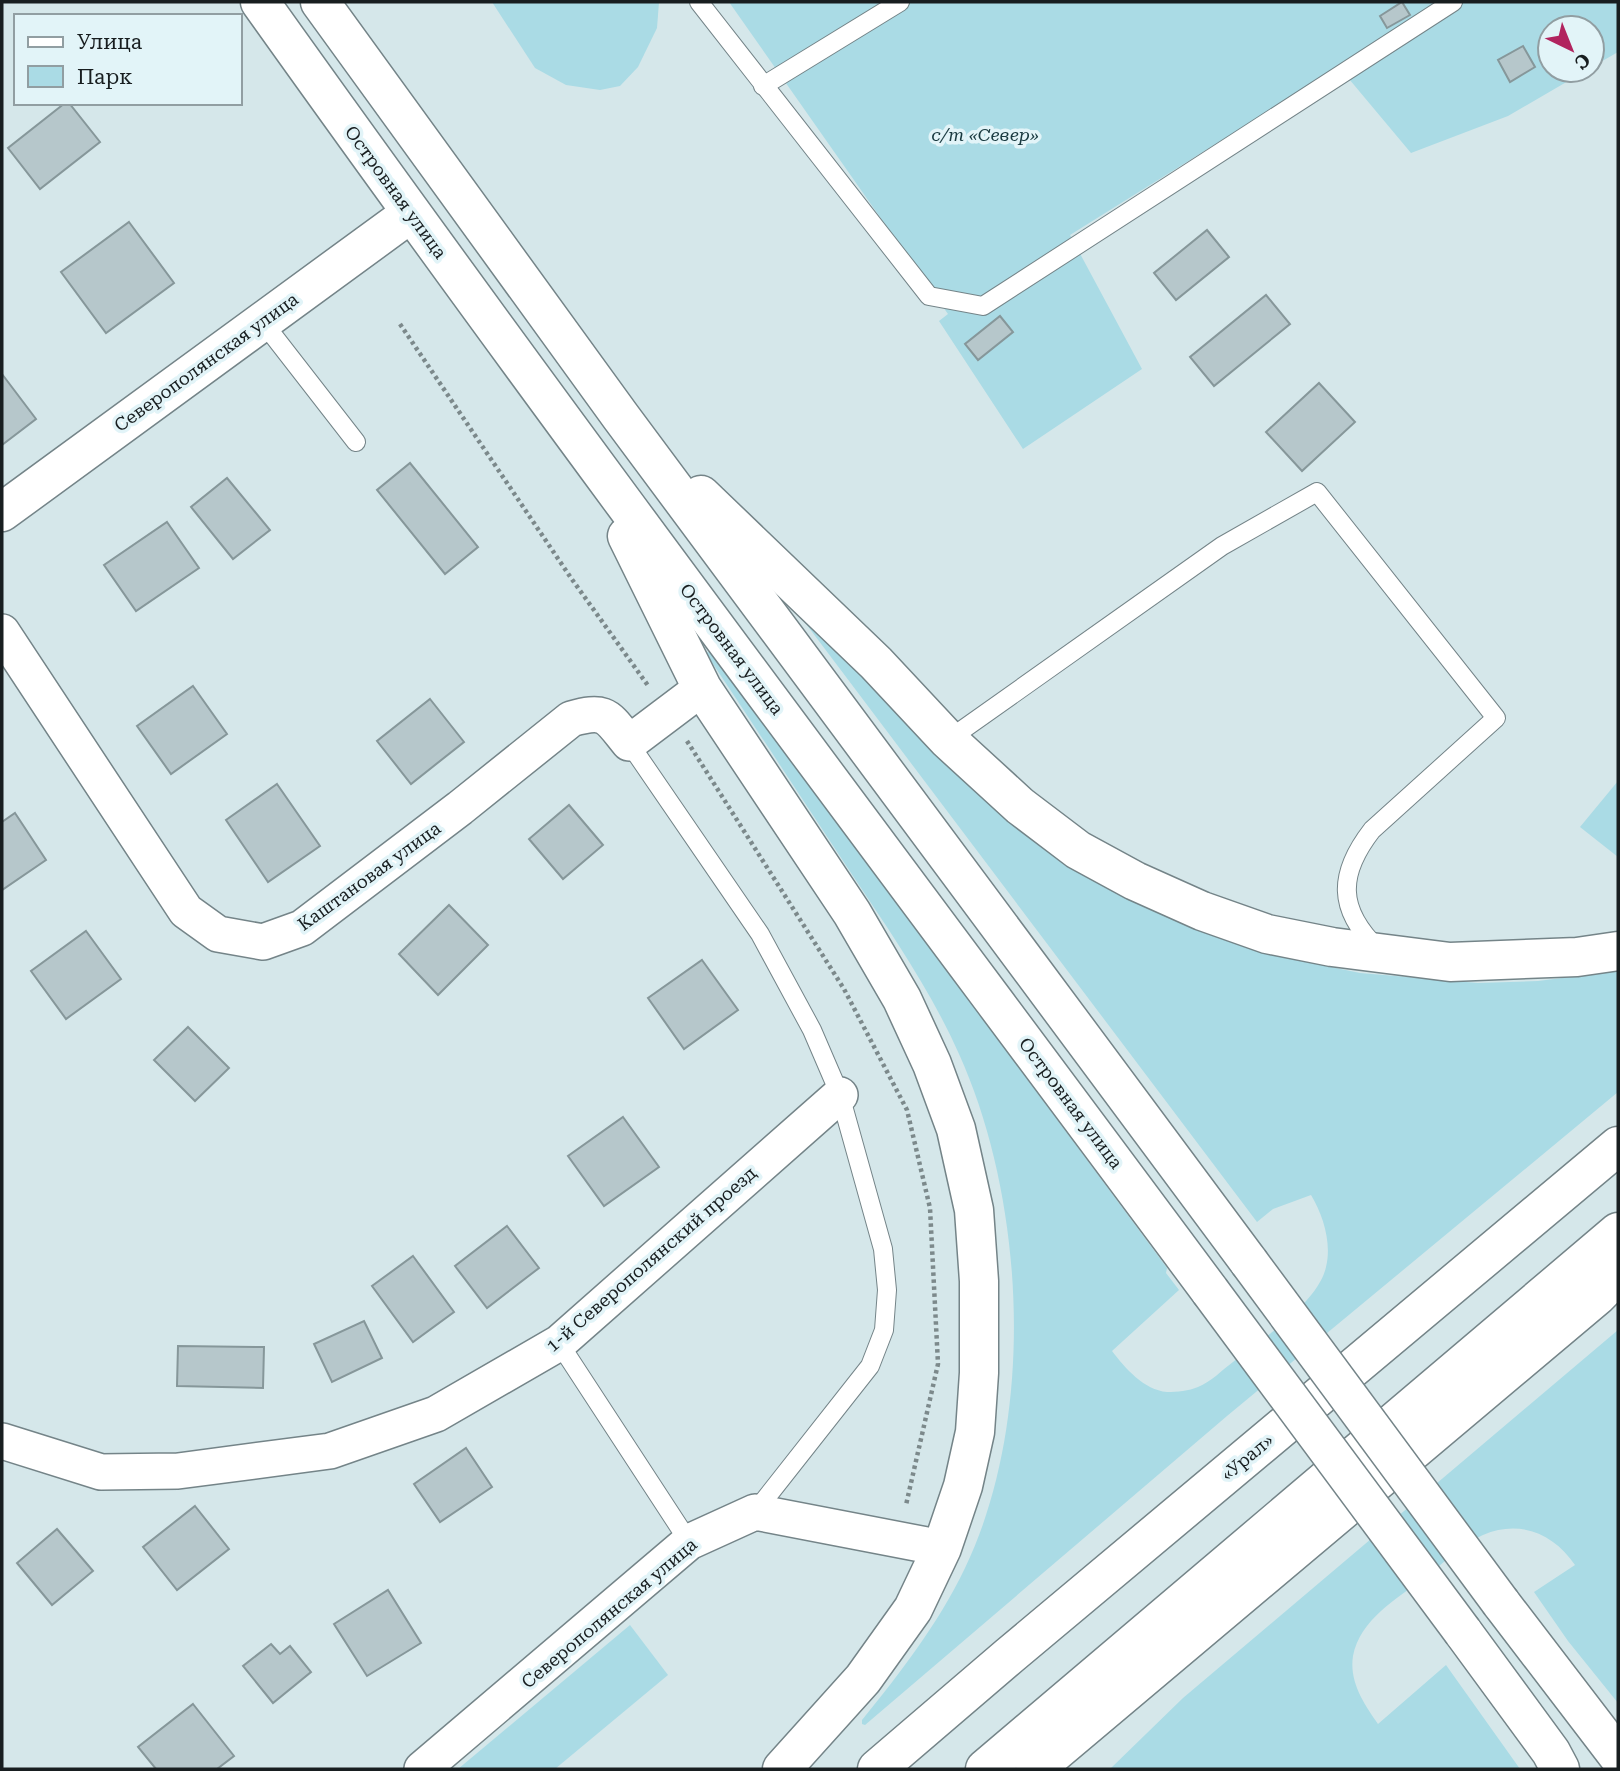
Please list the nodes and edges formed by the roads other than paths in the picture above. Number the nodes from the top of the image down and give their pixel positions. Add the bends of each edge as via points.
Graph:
1 (260, 2) edge
2 (320, 2) edge
3 (699, 2) edge
4 (900, 2) edge
5 (1453, 2) edge
6 (762, 86) junction
7 (411, 213) junction
8 (262, 321) junction
9 (621, 417) junction
10 (356, 442) dead end
11 (582, 447) junction
12 (2, 512) edge
13 (2, 632) edge
14 (702, 688) junction
15 (948, 740) junction
16 (629, 743) junction
17 (1618, 951) edge
18 (1382, 954) junction
19 (840, 1096) junction
20 (1618, 1146) edge
21 (1618, 1232) edge
22 (1611, 1285) edge
23 (559, 1343) junction
24 (2, 1441) edge
25 (755, 1512) junction
26 (690, 1542) junction
27 (942, 1548) junction
28 (1592, 1721) junction
29 (1092, 1722) junction
30 (1618, 1756) edge
31 (1560, 1763) edge
32 (422, 1769) edge
33 (782, 1769) edge
34 (877, 1769) edge
35 (985, 1769) edge
36 (1035, 1769) edge
37 (1056, 1769) edge
38 (1616, 1769) edge

1 - 7 main road, Островная улица
2 - 9 main road
3 - 6 lane
4 - 6 lane
5 - 6 lane via 983,306 929,296
7 - 8 main road, Северополянская улица
7 - 11 main road, Островная улица
8 - 10 lane
8 - 12 main road, Северополянская улица
9 - 15 main road via 876,663
9 - 28 main road, bridge
11 - 14 main road
11 - 31 main road, Островная улица, bridge
13 - 16 street, Каштановая улица via 186,911 218,934 251,940 263,942 302,928 571,719 593,713 608,719
14 - 16 street
14 - 27 main road via 852,913 902,999 956,1129 974,1210 979,1373 975,1432
15 - 18 main road via 1020,806 1078,850 1135,881 1267,934
15 - 18 lane via 1223,545 1317,492 1496,718 1372,830 1358,848 1348,870 1351,915
16 - 19 lane via 760,934 812,1030
17 - 18 main road via 1450,962
19 - 23 street, 1-й Северополянский проезд
19 - 25 lane via 883,1249 884,1330 870,1366
20 - 34 main road, «Урал»
21 - 35 main road
22 - 29 main road
23 - 24 street, 1-й Северополянский проезд via 436,1414 330,1451 178,1471 101,1472
23 - 26 lane
25 - 26 street, Северополянская улица
25 - 27 street
26 - 32 street, Северополянская улица
27 - 33 main road via 913,1609 863,1679
28 - 30 main road
28 - 38 street
29 - 36 main road
29 - 37 main road

